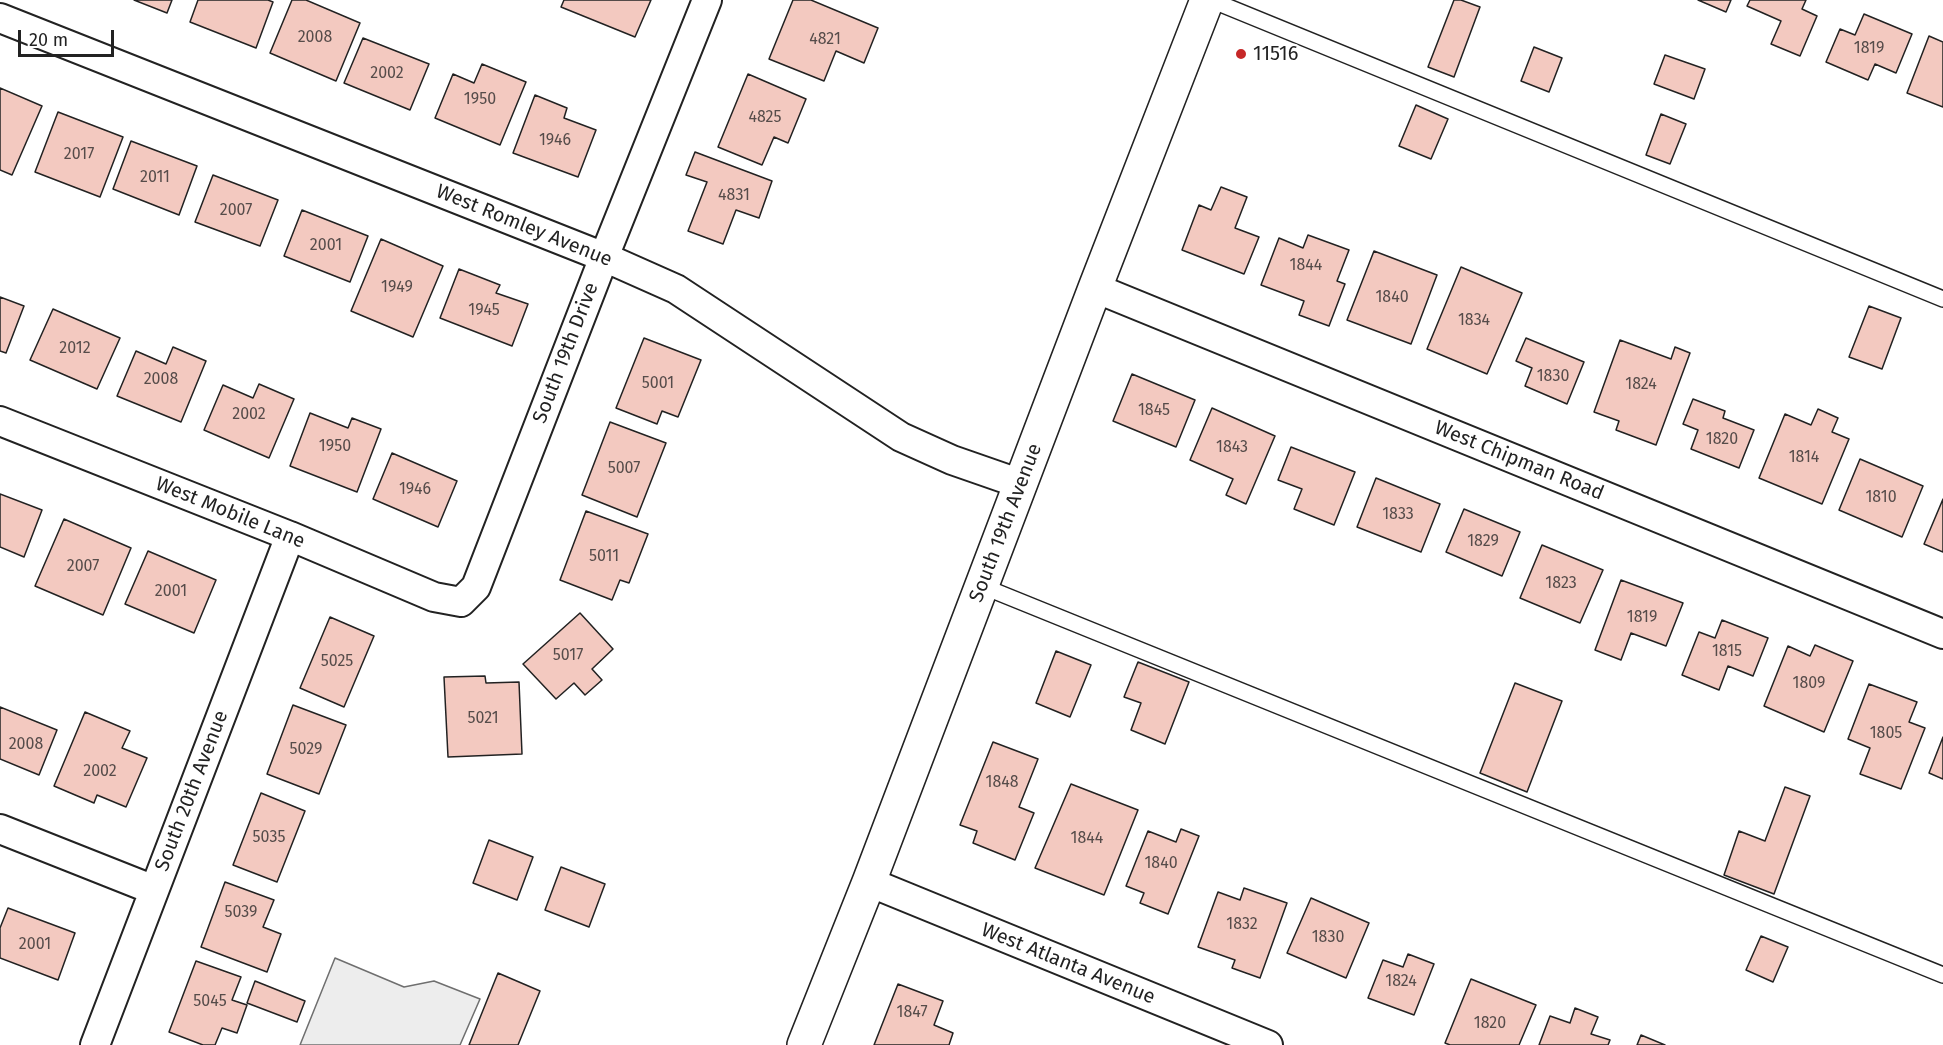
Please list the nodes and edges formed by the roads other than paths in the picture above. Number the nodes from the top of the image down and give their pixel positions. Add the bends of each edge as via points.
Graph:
1 (707, 0) edge
2 (1209, 0) edge
3 (0, 18) edge
4 (604, 257) junction
5 (1095, 288) junction
6 (1943, 299) edge
7 (0, 421) edge
8 (1021, 484) junction
9 (290, 536) junction
10 (982, 586) junction
11 (461, 602) joint
12 (1943, 634) edge
13 (0, 829) edge
14 (869, 882) junction
15 (154, 890) junction
16 (1943, 975) edge
17 (95, 1045) edge
18 (804, 1045) edge
19 (1268, 1045) edge

1 - 4 street, South 19th Drive
2 - 5 main road, South 19th Avenue
2 - 6 lane
3 - 4 street, West Romley Avenue
4 - 8 street, West Romley Avenue via 676,289 901,437
4 - 11 street, South 19th Drive via 476,586
5 - 8 main road, South 19th Avenue
5 - 12 street, West Chipman Road
7 - 9 street, West Mobile Lane
8 - 10 main road, South 19th Avenue
9 - 11 street, West Mobile Lane via 434,597
9 - 15 street, South 20th Avenue
10 - 14 main road, South 19th Avenue
10 - 16 lane
13 - 15 street
14 - 18 main road, South 19th Avenue
14 - 19 street, West Atlanta Avenue
15 - 17 street, South 20th Avenue

